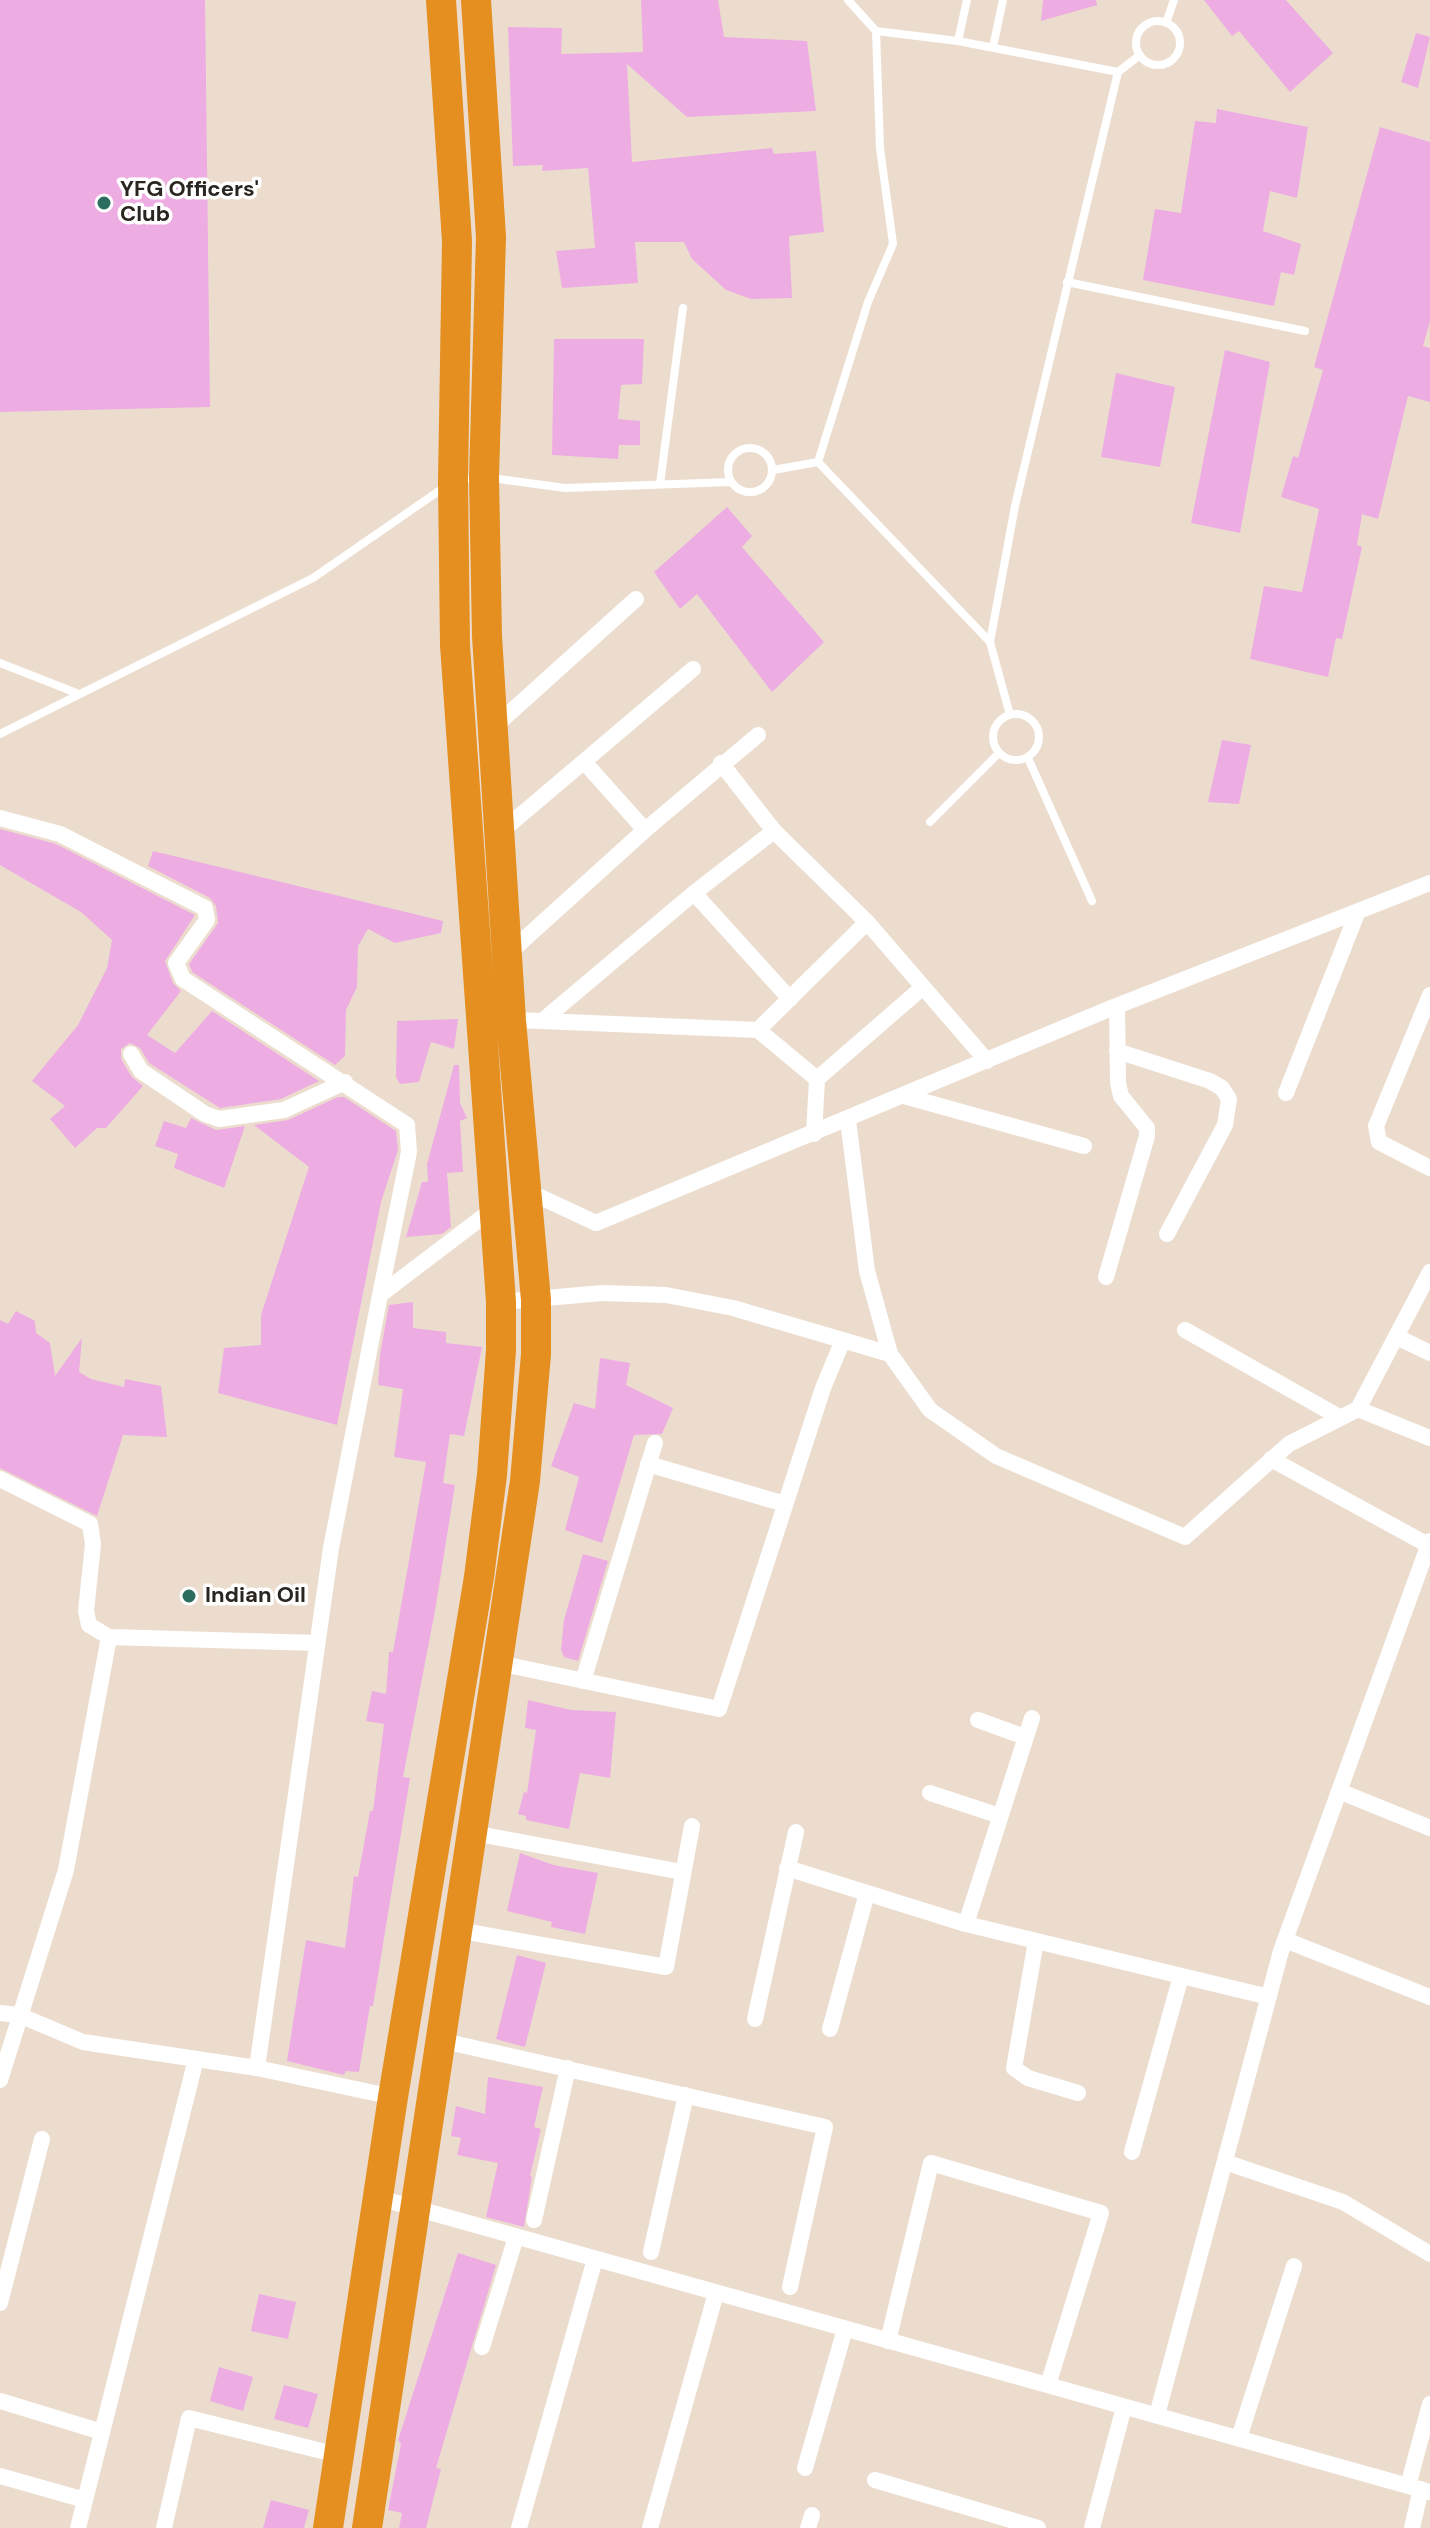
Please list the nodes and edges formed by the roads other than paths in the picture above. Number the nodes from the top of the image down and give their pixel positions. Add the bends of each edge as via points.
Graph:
1 (441, 0) edge
2 (476, 0) edge
3 (848, 0) edge
4 (967, 0) edge
5 (1003, 0) edge
6 (1174, 0) edge
7 (1166, 23) junction
8 (876, 31) junction
9 (958, 41) junction
10 (993, 47) junction
11 (1140, 55) junction
12 (1118, 72) junction
13 (1067, 282) junction
14 (683, 308) dead end
15 (1305, 331) dead end
16 (818, 462) junction
17 (773, 470) junction
18 (484, 477) junction
19 (453, 481) junction
20 (731, 482) junction
21 (660, 484) junction
22 (636, 599) dead end
23 (990, 642) junction
24 (0, 663) edge
25 (693, 669) dead end
26 (79, 694) junction
27 (1010, 715) junction
28 (493, 728) junction
29 (0, 734) edge
30 (758, 735) dead end
31 (999, 753) junction
32 (1028, 758) junction
33 (721, 763) junction
34 (586, 764) junction
35 (0, 818) edge
36 (930, 822) dead end
37 (645, 830) junction
38 (774, 831) junction
39 (500, 836) junction
40 (466, 838) junction
41 (1430, 883) edge
42 (694, 893) junction
43 (1092, 901) dead end
44 (1358, 911) junction
45 (867, 922) junction
46 (509, 953) junction
47 (923, 987) junction
48 (1430, 995) edge
49 (790, 999) junction
50 (1117, 1006) junction
51 (511, 1020) junction
52 (542, 1021) junction
53 (758, 1030) junction
54 (1117, 1051) junction
55 (131, 1054) dead end
56 (987, 1061) junction
57 (817, 1079) junction
58 (345, 1082) junction
59 (1286, 1093) dead end
60 (904, 1096) junction
61 (848, 1120) junction
62 (814, 1134) junction
63 (1084, 1146) dead end
64 (1430, 1168) edge
65 (525, 1188) junction
66 (492, 1209) junction
67 (1167, 1234) dead end
68 (1430, 1272) edge
69 (1106, 1277) dead end
70 (380, 1295) junction
71 (536, 1300) junction
72 (501, 1302) junction
73 (1185, 1330) dead end
74 (1397, 1337) junction
75 (843, 1340) junction
76 (1430, 1353) edge
77 (890, 1354) junction
78 (1358, 1409) junction
79 (1341, 1418) junction
80 (1430, 1438) edge
81 (655, 1443) dead end
82 (1271, 1459) junction
83 (648, 1464) junction
84 (0, 1479) edge
85 (785, 1504) junction
86 (1429, 1543) edge
87 (109, 1637) junction
88 (317, 1643) junction
89 (498, 1663) junction
90 (583, 1681) junction
91 (1032, 1718) dead end
92 (978, 1720) dead end
93 (1025, 1737) junction
94 (1339, 1791) junction
95 (930, 1793) dead end
96 (1000, 1816) junction
97 (692, 1826) dead end
98 (1430, 1828) edge
99 (796, 1832) dead end
100 (473, 1833) junction
101 (787, 1868) junction
102 (682, 1872) junction
103 (867, 1893) junction
104 (966, 1924) junction
105 (457, 1930) junction
106 (1285, 1940) junction
107 (1036, 1941) junction
108 (1181, 1976) junction
109 (1269, 1997) junction
110 (1430, 1997) edge
111 (0, 2013) edge
112 (19, 2015) junction
113 (755, 2019) dead end
114 (830, 2029) dead end
115 (439, 2040) junction
116 (196, 2059) junction
117 (257, 2068) junction
118 (568, 2068) junction
119 (0, 2080) edge
120 (1078, 2093) dead end
121 (686, 2095) junction
122 (393, 2097) junction
123 (42, 2139) dead end
124 (1132, 2152) dead end
125 (1225, 2162) junction
126 (379, 2198) junction
127 (413, 2208) junction
128 (534, 2220) dead end
129 (516, 2237) junction
130 (651, 2252) dead end
131 (1430, 2254) edge
132 (595, 2259) junction
133 (1294, 2266) dead end
134 (790, 2287) dead end
135 (716, 2293) junction
136 (0, 2303) edge
137 (845, 2329) junction
138 (888, 2341) junction
139 (482, 2347) dead end
140 (1048, 2385) junction
141 (0, 2401) edge
142 (1430, 2404) edge
143 (1124, 2407) junction
144 (1157, 2415) junction
145 (102, 2432) junction
146 (1239, 2438) junction
147 (338, 2455) junction
148 (805, 2468) dead end
149 (0, 2476) edge
150 (875, 2480) dead end
151 (1420, 2489) edge
152 (85, 2500) junction
153 (78, 2528) edge
154 (164, 2528) edge
155 (328, 2528) edge
156 (367, 2528) edge
157 (519, 2528) edge
158 (650, 2528) edge
159 (1038, 2528) edge
160 (1092, 2528) edge
161 (1412, 2528) edge

1 - 19 highway via 457,241
2 - 18 highway via 491,237
3 - 8 lane
4 - 9 lane
5 - 10 lane
6 - 7 lane
7 - 11 lane via 1155,21 1142,28 1136,41
7 - 11 lane via 1179,35 1176,55 1158,65
8 - 9 lane
8 - 16 lane via 880,148 893,244 868,302
9 - 10 lane
10 - 12 lane
11 - 12 lane
12 - 13 lane
13 - 15 lane
13 - 23 lane
14 - 21 lane
16 - 17 lane
16 - 23 lane
17 - 20 lane via 756,492 742,491
17 - 20 lane via 768,456 747,447 729,462
18 - 19 lane
18 - 21 lane via 565,488
18 - 28 highway
19 - 26 lane via 313,578
19 - 40 highway
20 - 21 lane
22 - 28 street
23 - 27 lane
24 - 26 lane
25 - 34 street
26 - 29 lane
27 - 31 lane via 994,730
27 - 32 lane via 1026,716 1037,726 1038,747
28 - 39 highway
30 - 33 street
31 - 32 lane via 1013,760
31 - 36 lane
32 - 43 lane
33 - 37 street
33 - 38 street
34 - 37 street
34 - 39 street
35 - 58 street via 60,834 205,908 207,920 179,955 177,970 183,979
37 - 46 street
38 - 42 street
38 - 45 street
39 - 40 street
39 - 46 highway
40 - 66 highway
41 - 44 street
42 - 49 street
42 - 52 street
44 - 50 street
44 - 59 street
45 - 47 street
45 - 49 street
46 - 51 highway
47 - 56 street
47 - 57 street
48 - 64 street via 1376,1126 1379,1142
49 - 53 street
50 - 54 street
50 - 56 street
51 - 52 street
51 - 65 highway
52 - 53 street
53 - 57 street
54 - 67 street via 1210,1081 1229,1099 1225,1125
54 - 69 street via 1121,1096 1147,1128 1147,1136
55 - 58 street via 141,1071 219,1119 284,1110
56 - 60 street
57 - 62 street
58 - 70 street via 399,1117 410,1136
60 - 61 street
60 - 63 street
61 - 62 street
61 - 77 street via 867,1271
62 - 65 street via 596,1223
65 - 66 street
65 - 71 highway
66 - 70 street
66 - 72 highway
68 - 74 street
70 - 88 street
71 - 72 street
71 - 75 street via 602,1293 666,1295
71 - 89 highway via 525,1481
72 - 122 highway via 492,1475 479,1577
73 - 79 street
74 - 76 street
74 - 78 street
75 - 77 street
75 - 85 street
77 - 82 street via 930,1410 996,1456 1185,1537
78 - 79 street
78 - 80 street
79 - 82 street
81 - 83 street
82 - 86 street
83 - 85 street
83 - 90 street
84 - 87 street via 90,1524 86,1611 89,1625
85 - 90 street via 719,1709
86 - 94 street
87 - 88 street
87 - 112 street via 66,1870
88 - 117 street
89 - 90 street
89 - 100 highway
91 - 93 street
92 - 93 street
93 - 96 street
94 - 98 street
94 - 106 street
95 - 96 street
96 - 104 street
97 - 102 street
99 - 101 street
100 - 102 street
100 - 105 highway
101 - 103 street
101 - 113 street
102 - 105 street via 666,1967
103 - 104 street
103 - 114 street
104 - 107 street
105 - 115 highway
106 - 109 street
106 - 110 street
107 - 108 street
107 - 120 street via 1014,2068 1028,2078
108 - 109 street
108 - 124 street
109 - 125 street
111 - 112 street
112 - 116 street via 83,2042
112 - 119 street
115 - 118 street
115 - 127 highway
116 - 117 street
116 - 145 street
117 - 122 street
118 - 121 street
118 - 128 street
121 - 130 street
121 - 134 street via 825,2127
122 - 126 highway
123 - 136 street
125 - 131 street via 1343,2202
125 - 144 street
126 - 127 street
126 - 147 highway
127 - 129 street
127 - 156 highway
129 - 132 street
129 - 139 street
132 - 135 street
132 - 157 street
133 - 146 street
135 - 137 street
135 - 158 street
137 - 138 street
137 - 148 street
138 - 140 street
138 - 140 street via 931,2163 1101,2213
140 - 143 street
141 - 145 street
142 - 151 street
143 - 144 street
143 - 160 street
144 - 146 street
145 - 152 street
146 - 151 street
147 - 154 street via 189,2418
147 - 155 highway
149 - 152 street
150 - 159 street
151 - 161 street
152 - 153 street

